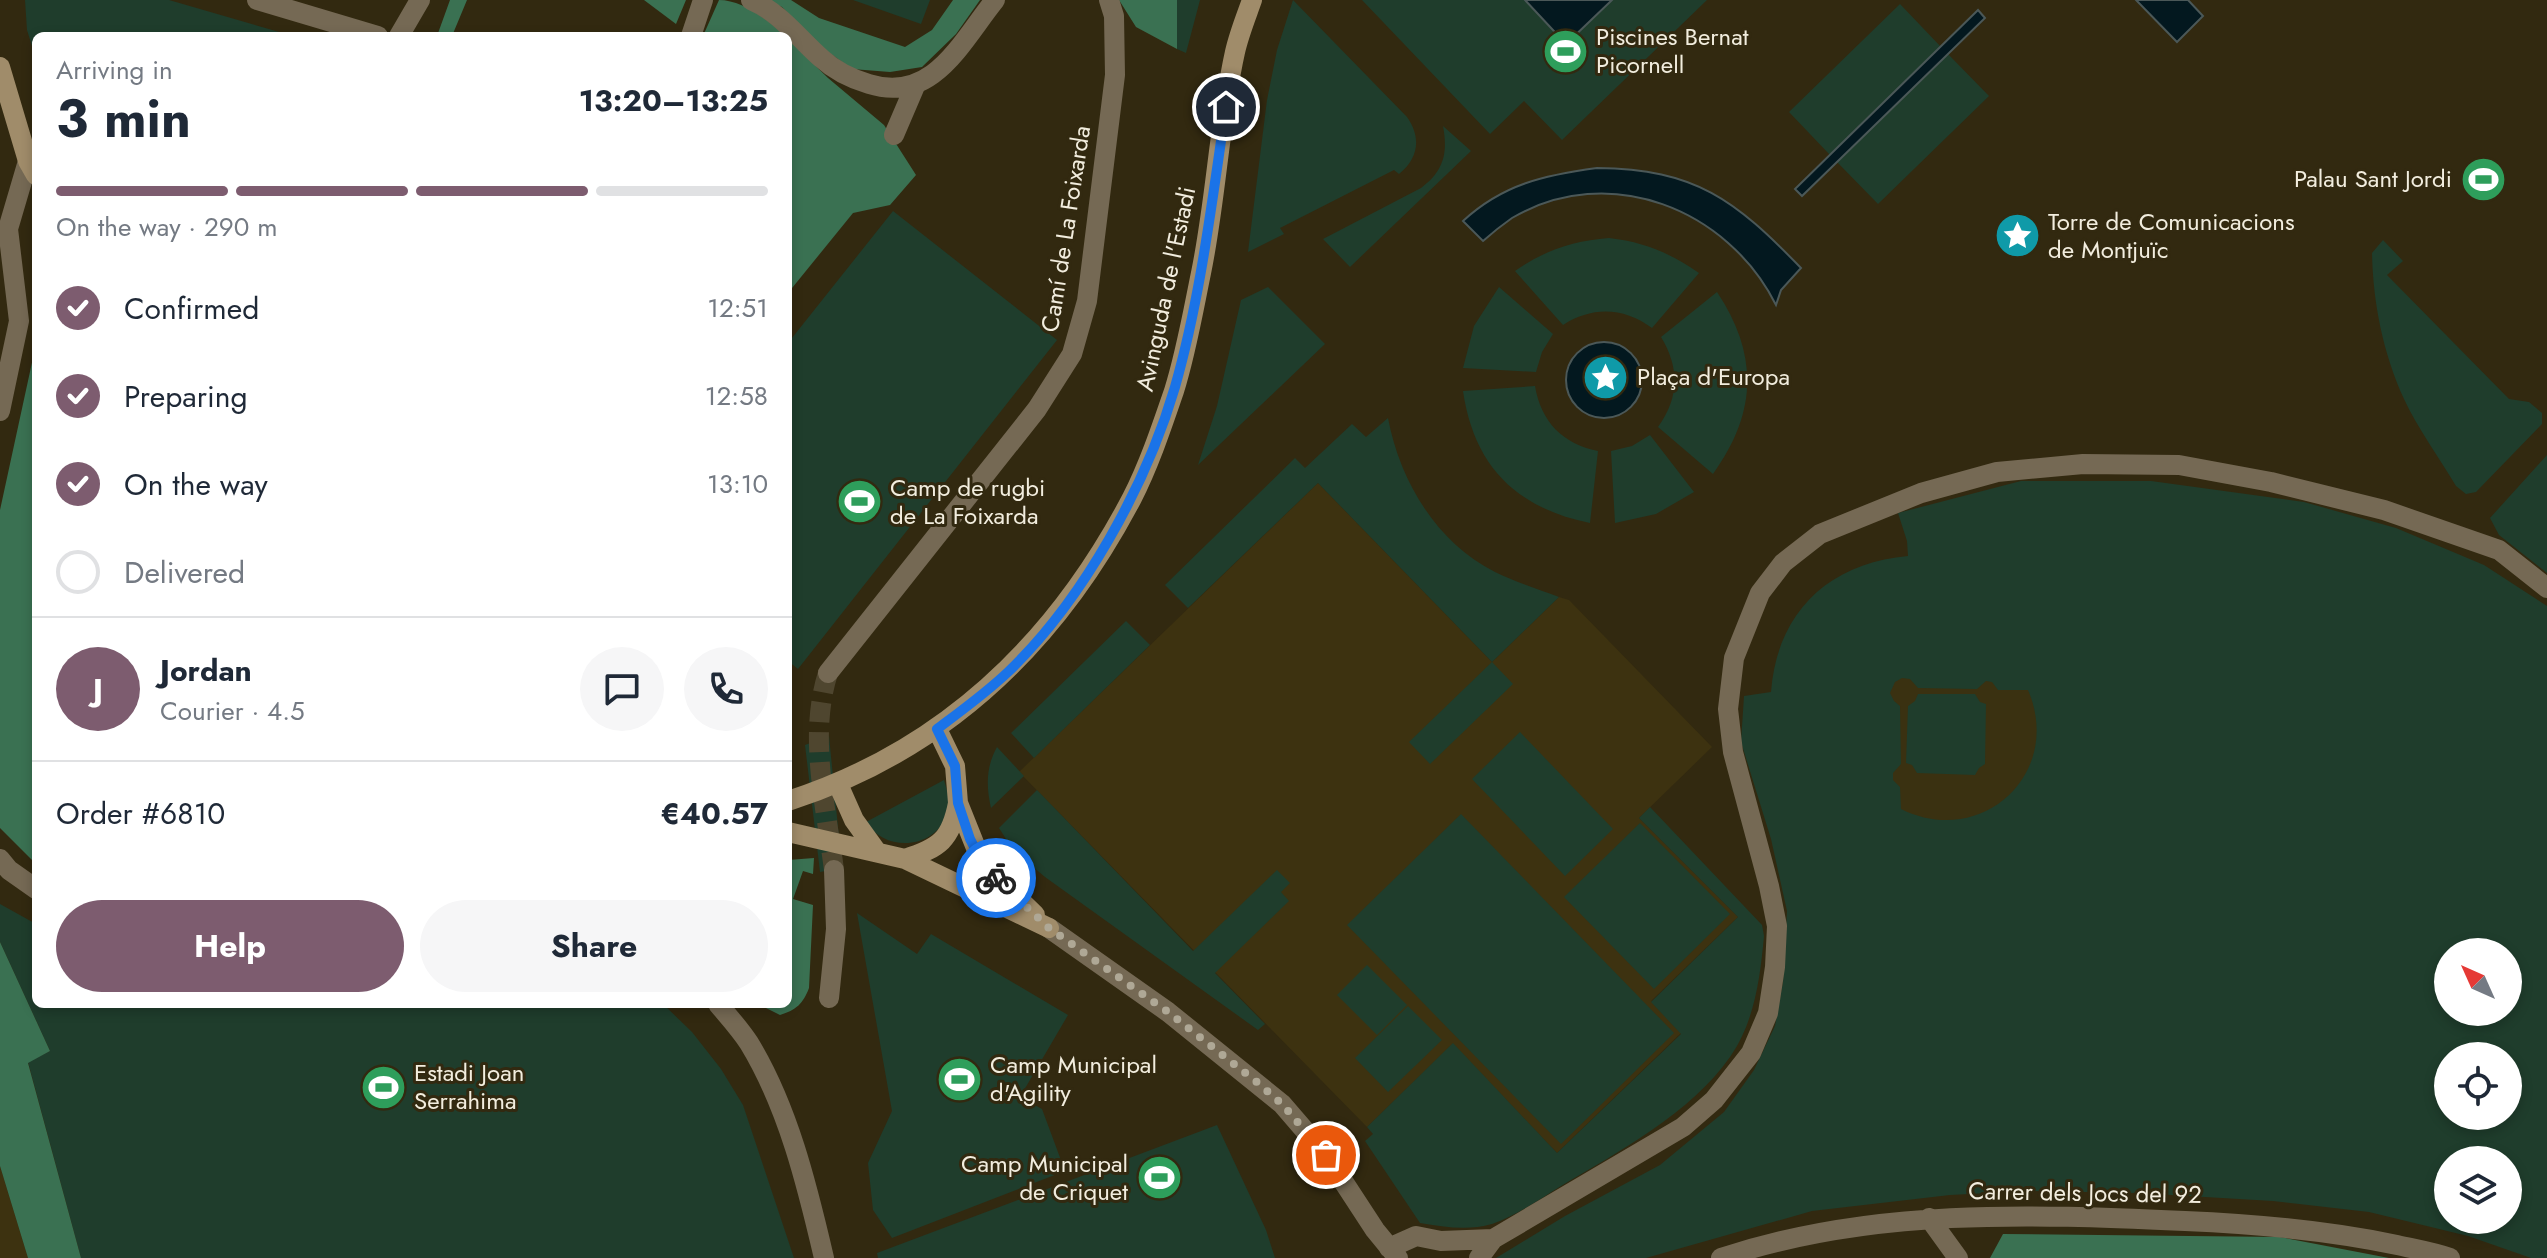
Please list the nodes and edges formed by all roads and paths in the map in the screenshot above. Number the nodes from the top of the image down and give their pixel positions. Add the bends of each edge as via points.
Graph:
1 (257, 0) edge
2 (420, 0) edge
3 (751, 0) edge
4 (995, 0) edge
5 (1109, 0) edge
6 (1252, 0) edge
7 (701, 7) edge
8 (365, 32) edge
9 (401, 32) edge
10 (692, 32) edge
11 (0, 67) edge
12 (915, 86) junction
13 (894, 135) dead end
14 (32, 168) edge
15 (3, 225) edge
16 (32, 309) edge
17 (19, 321) junction
18 (0, 411) edge
19 (2547, 588) edge
20 (828, 673) tunnel mouth
21 (937, 729) junction
22 (838, 784) junction
23 (792, 800) edge
24 (958, 803) junction
25 (792, 833) edge
26 (877, 852) junction
27 (0, 859) edge
28 (905, 859) junction
29 (834, 870) tunnel mouth
30 (32, 886) edge
31 (1049, 928) junction
32 (829, 998) dead end
33 (721, 1008) edge
34 (1929, 1218) junction
35 (1493, 1239) junction
36 (1441, 1241) junction
37 (1390, 1255) edge
38 (824, 1258) edge
39 (1461, 1258) edge
40 (1479, 1258) edge
41 (1721, 1258) edge
42 (1958, 1258) edge
43 (2450, 1258) edge

1 - 8 street
2 - 9 street
3 - 12 street via 782,18 839,71 879,87
4 - 12 street via 948,61
5 - 20 street, Camí de La Foixarda via 1115,75 1087,301 1072,354 1037,409
6 - 21 street, Avinguda de l'Estadi via 1235,50 1201,270 1175,388 1134,495 1049,627 1009,671
7 - 10 street
11 - 14 street
12 - 13 street
14 - 15 street
15 - 17 street
16 - 17 street
17 - 18 street
19 - 35 street via 2499,550 2398,515 2179,465 2083,464 1997,472 1921,493 1820,534 1783,563 1760,593 1734,658 1728,709 1733,752 1777,926 1768,1013 1751,1053 1714,1100 1683,1127
21 - 22 street, Avinguda de l'Estadi
21 - 24 street via 955,766
22 - 23 street, Avinguda de l'Estadi
22 - 26 street via 854,820
24 - 28 street via 953,827 940,843
24 - 31 street via 980,858
25 - 26 street
26 - 28 street
27 - 30 street
28 - 31 street
29 - 32 street via 836,929
31 - 37 street via 1168,1012 1282,1104 1326,1155
33 - 38 street via 749,1042 775,1095
34 - 41 street, Carrer dels Jocs del 92 via 1840,1228
34 - 42 street
34 - 43 street, Carrer dels Jocs del 92 via 2012,1215 2240,1223 2349,1235
35 - 36 street
35 - 40 street
36 - 37 street via 1416,1236
36 - 39 street

